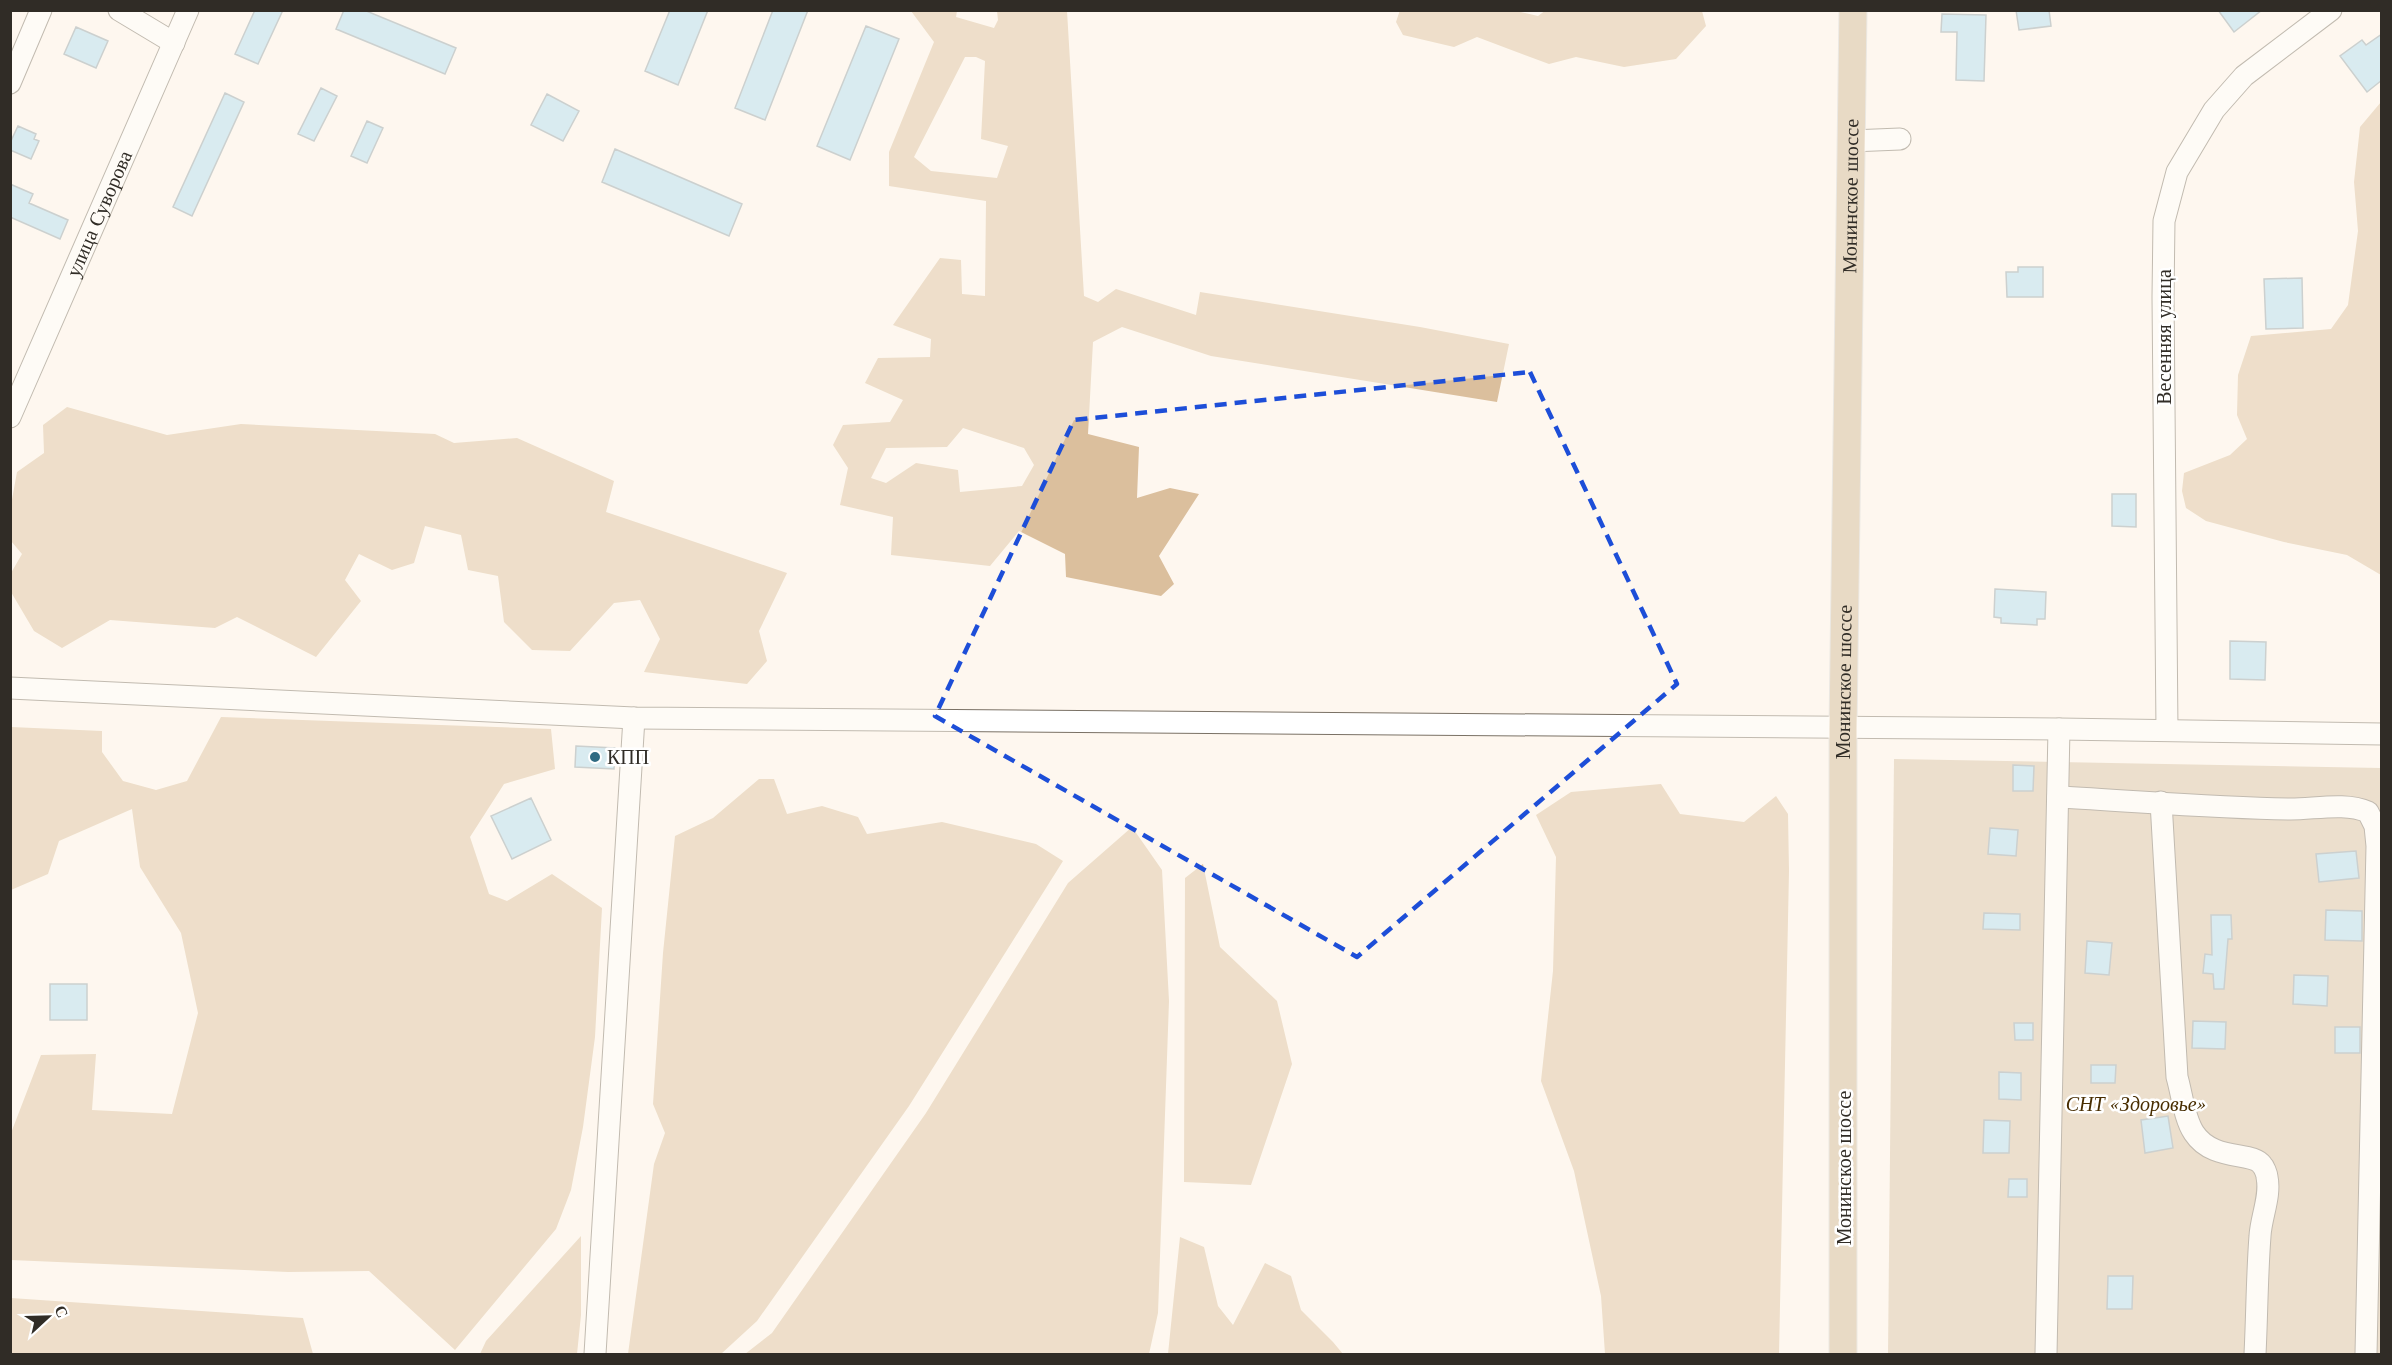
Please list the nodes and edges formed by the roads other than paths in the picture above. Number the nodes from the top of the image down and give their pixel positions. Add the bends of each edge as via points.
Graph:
1 (41, 10) edge
2 (119, 10) edge
3 (188, 10) edge
4 (1853, 10) edge
5 (2331, 10) edge
6 (174, 43) junction
7 (10, 83) edge
8 (1900, 139) dead end
9 (1851, 141) junction
10 (10, 417) edge
11 (10, 688) edge
12 (634, 718) junction
13 (1843, 728) junction
14 (2059, 729) junction
15 (2167, 730) junction
16 (2382, 734) edge
17 (2058, 797) junction
18 (2161, 802) junction
19 (2375, 809) edge
20 (595, 1354) edge
21 (1844, 1354) edge
22 (2046, 1354) edge
23 (2255, 1354) edge
24 (2366, 1354) edge

1 - 7 street
2 - 6 street
3 - 6 street, улица Суворова
4 - 9 main road, Монинское шоссе
5 - 15 street, Весенняя улица via 2244,76 2214,110 2178,172 2164,221
6 - 10 street, улица Суворова
8 - 9 street
9 - 13 main road, Монинское шоссе
11 - 12 street
12 - 13 street
12 - 20 street
13 - 14 street
13 - 21 main road, Монинское шоссе
14 - 15 street
14 - 17 street
15 - 16 street
17 - 18 street
17 - 22 street
18 - 19 street
18 - 23 street via 2177,1077 2187,1113 2200,1141 2216,1152 2253,1158 2261,1163 2267,1177 2260,1233
19 - 24 street

